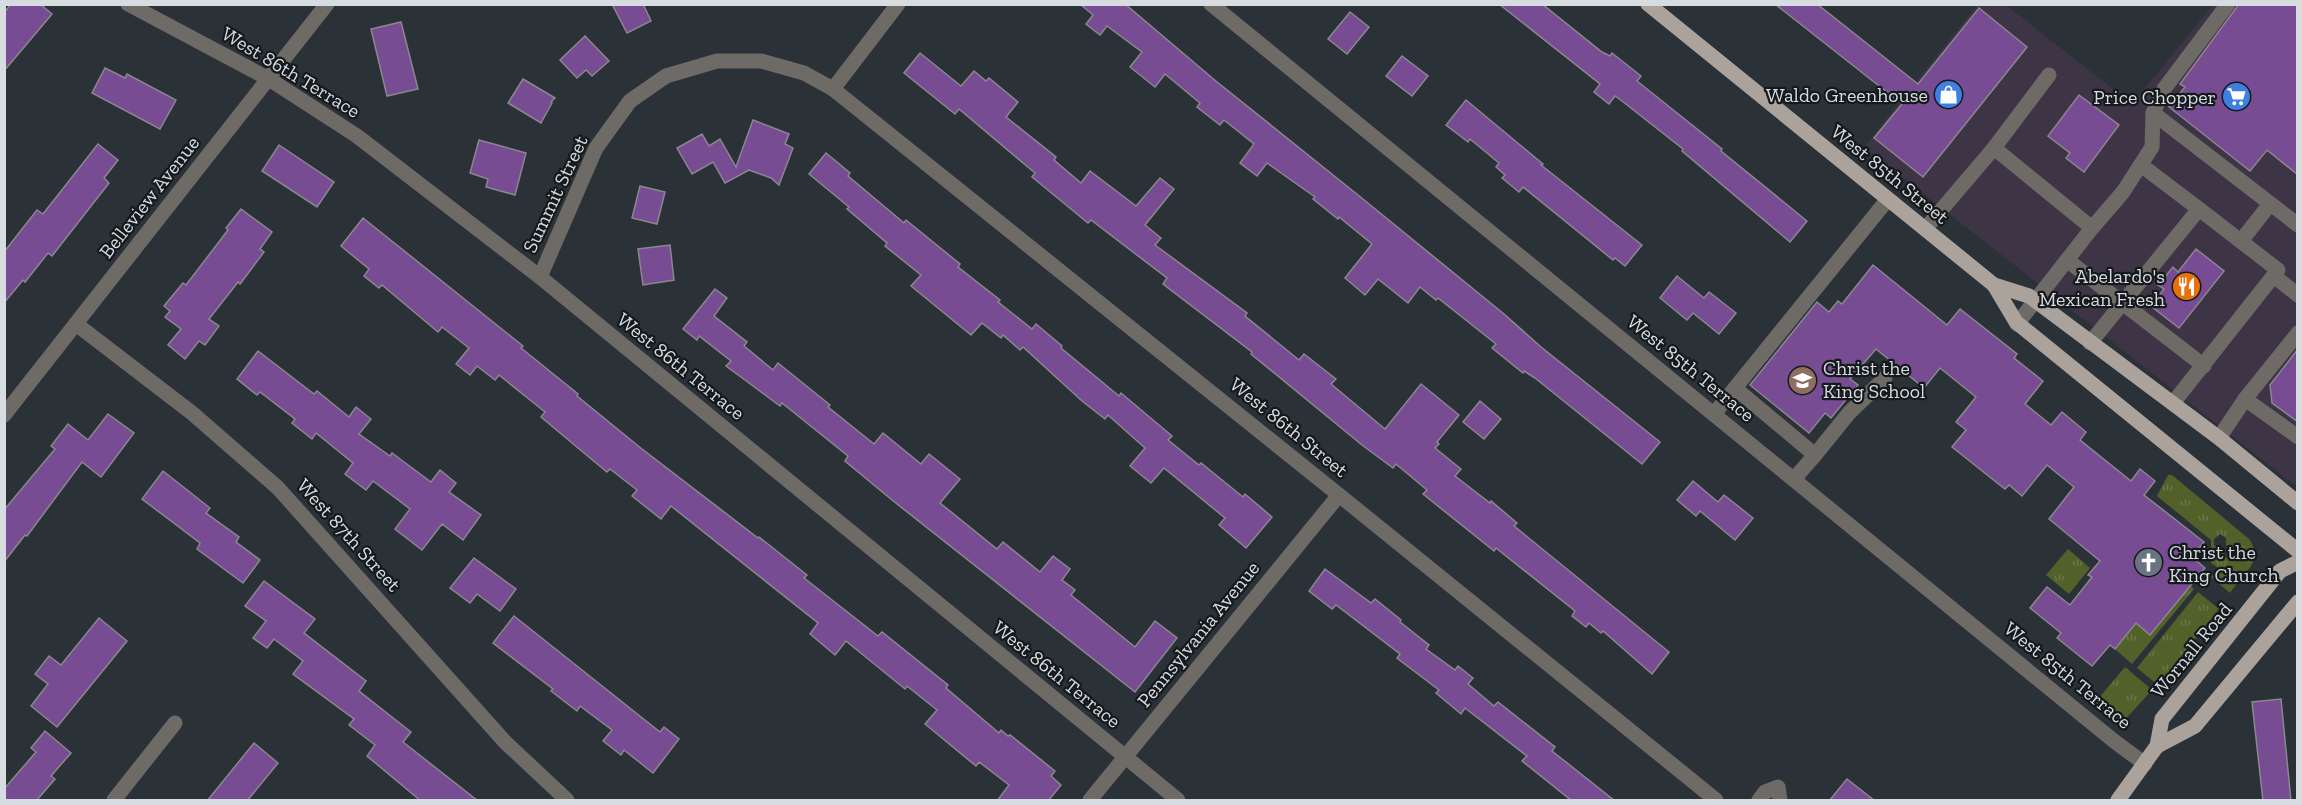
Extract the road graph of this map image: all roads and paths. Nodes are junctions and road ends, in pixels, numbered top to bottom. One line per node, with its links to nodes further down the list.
1 (128, 4): 8 (street, West 86th Terrace)
2 (327, 4): 8 (street, Belleview Avenue)
3 (898, 4): 9 (street)
4 (1211, 4): 36 (street, West 85th Terrace)
5 (1648, 4): 13 (main road, West 85th Street)
6 (2228, 4): 10 (street)
7 (2049, 75): 11 (street)
8 (268, 80): 22 (street, West 86th Terrace); 27 (street, Belleview Avenue)
9 (834, 89): 22 (street, Summit Street); 42 (street, West 86th Street)
10 (2153, 113): 12 (street); 14 (street)
11 (1994, 148): 17 (street); 18 (street)
12 (2140, 165): 15 (street); 17 (street)
13 (1888, 199): 18 (main road, West 85th Street); 33 (street)
14 (2270, 204): 16 (street); 19 (street)
15 (2199, 209): 19 (street); 26 (street)
16 (2298, 225)
17 (2092, 228): 20 (street)
18 (1925, 229): 23 (main road, West 85th Street)
19 (2241, 241): 21 (street)
20 (2067, 260): 25 (street); 26 (street)
21 (2274, 276): 24 (street); 31 (street)
22 (540, 277): 49 (street, West 86th Terrace)
23 (1994, 285): 25 (main road, West 85th Street); 28 (main road, West 85th Street)
24 (2298, 295)
25 (2035, 301): 28 (street); 30 (main road, West 85th Street)
26 (2123, 304): 30 (street); 31 (street)
27 (76, 324): 37 (street, Belleview Avenue); 52 (street, West 87th Street)
28 (2017, 324): 44 (main road, West 85th Street)
29 (2298, 333): 34 (street)
30 (2091, 343): 35 (main road, West 85th Street)
31 (2204, 366): 35 (street)
32 (1886, 378): 40 (street)
33 (1736, 389): 36 (street); 40 (street)
34 (2245, 399): 38 (street); 39 (street)
35 (2173, 403): 39 (main road, West 85th Street)
36 (1714, 414): 41 (street, West 85th Terrace)
37 (4, 415)
38 (2298, 437)
39 (2219, 438): 43 (main road, West 85th Street)
40 (1815, 454): 41 (street)
41 (1794, 479): 50 (street, West 85th Terrace)
42 (1340, 495): 49 (street, Pennsylvania Avenue); 55 (street, West 86th Street)
43 (2298, 503)
44 (2298, 551)
45 (2298, 562): 48 (main road, Wornall Road)
46 (2298, 602): 48 (main road, Wornall Road)
47 (175, 723): 51 (street)
48 (2157, 746): 50 (main road, Wornall Road)
49 (1125, 757): 53 (street, Pennsylvania Avenue); 54 (street, West 86th Terrace)
50 (2145, 764): 58 (main road, Wornall Road)
51 (114, 801)
52 (567, 801)
53 (1090, 801)
54 (1178, 801)
55 (1716, 801)
56 (1759, 801): 57 (street)
57 (1780, 801)
58 (2118, 801)

